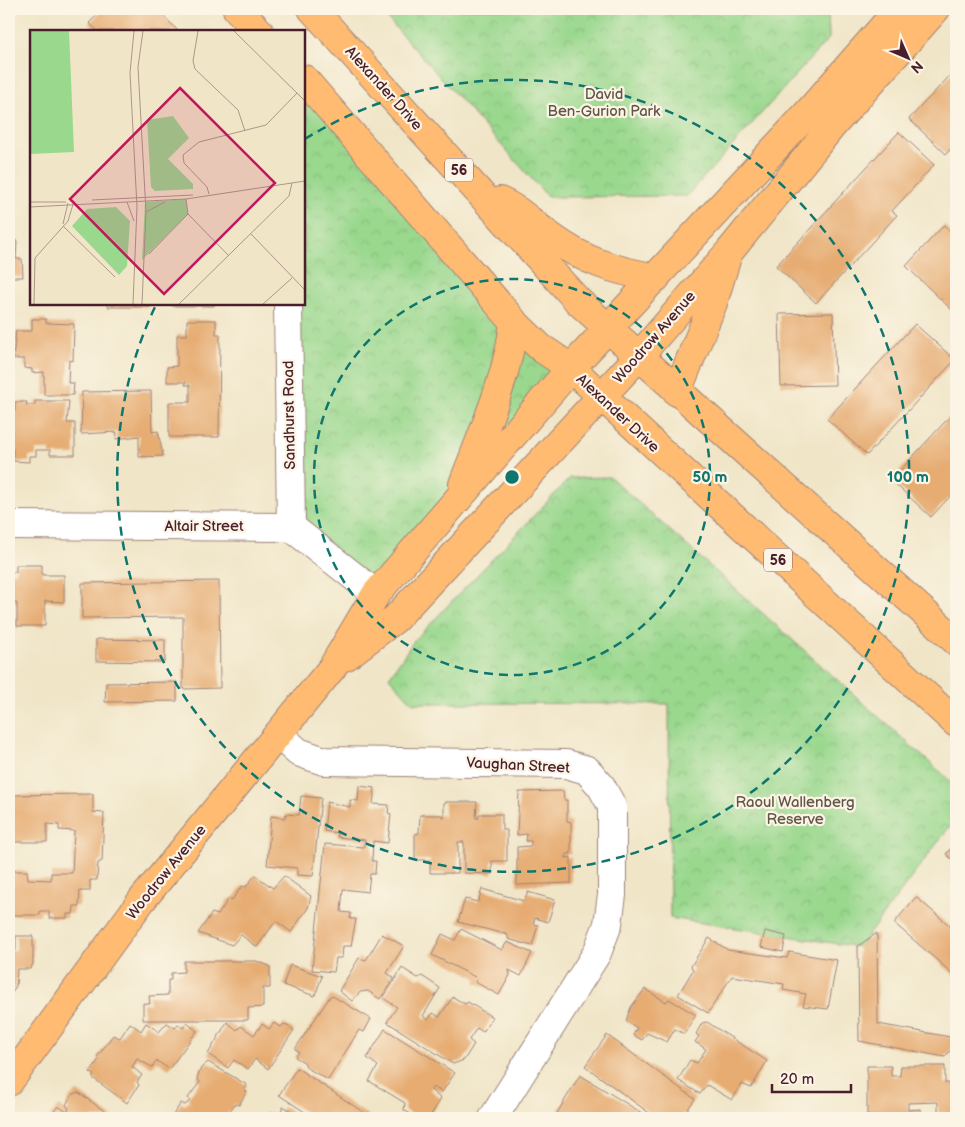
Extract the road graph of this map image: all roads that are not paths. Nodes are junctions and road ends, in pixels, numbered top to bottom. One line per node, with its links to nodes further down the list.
1 (237, 9): 5 (main road)
2 (312, 9): 7 (main road, Alexander Drive / 56)
3 (899, 9): 9 (main road, Woodrow Avenue)
4 (932, 10): 8 (main road, Woodrow Avenue)
5 (258, 30)
6 (305, 80): 11 (main road, Alexander Drive / 56)
7 (478, 191): 9 (main road); 12 (main road, Alexander Drive / 56)
8 (729, 252): 13 (main road, Woodrow Avenue); 15 (main road)
9 (656, 278): 12 (main road, Woodrow Avenue)
10 (288, 305): 19 (street, Sandhurst Road)
11 (514, 322): 14 (main road, Alexander Drive / 56); 17 (main road)
12 (609, 328): 13 (main road, Alexander Drive / 56); 14 (main road, Woodrow Avenue)
13 (639, 356): 15 (main road, Alexander Drive / 56); 16 (main road, Woodrow Avenue)
14 (571, 368): 16 (main road, Alexander Drive / 56); 17 (main road, Woodrow Avenue)
15 (677, 392): 21 (main road, Alexander Drive / 56)
16 (601, 398): 22 (main road, Woodrow Avenue); 23 (main road, Alexander Drive / 56)
17 (457, 502): 20 (main road, Woodrow Avenue)
18 (9, 525): 19 (street, Altair Street)
19 (291, 527): 20 (street)
20 (376, 594): 22 (main road, Woodrow Avenue)
21 (956, 641)
22 (332, 668): 24 (main road, Woodrow Avenue)
23 (956, 723)
24 (278, 734): 25 (main road, Woodrow Avenue); 26 (street, Vaughan Street)
25 (9, 1082)
26 (492, 1118)

